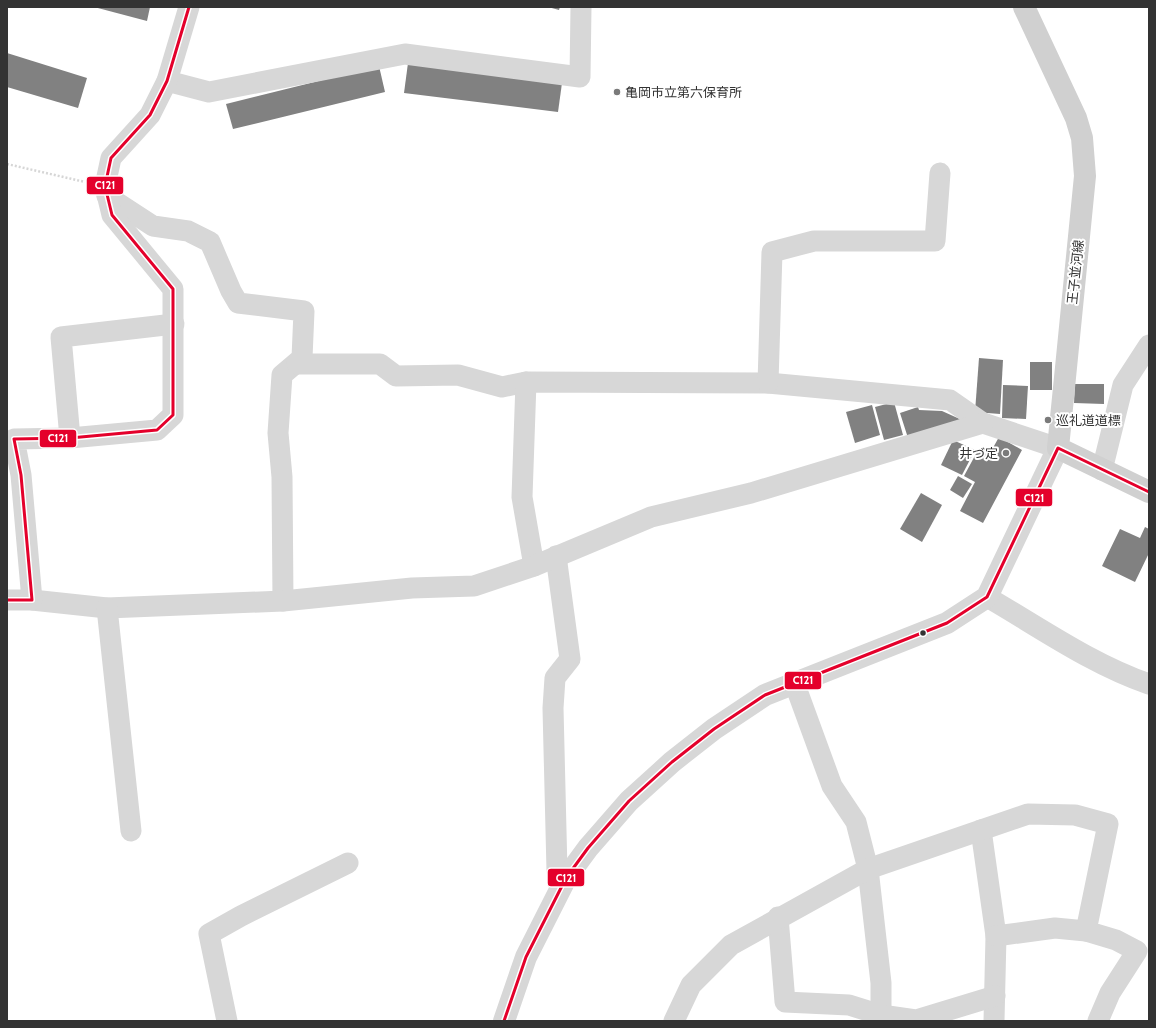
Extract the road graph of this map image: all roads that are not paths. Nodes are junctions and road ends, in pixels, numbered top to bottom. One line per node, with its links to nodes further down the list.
1 (189, 7): 4 (street)
2 (581, 7): 4 (street)
3 (1024, 7): 15 (main road, 王子並河線)
4 (167, 82): 6 (street)
5 (940, 173): 11 (street)
6 (106, 191): 7 (street); 9 (street)
7 (174, 324): 14 (street); 14 (street)
8 (1149, 345): 16 (street)
9 (297, 364): 10 (street); 23 (street)
10 (526, 382): 11 (street); 19 (street)
11 (768, 383): 12 (street)
12 (983, 423): 15 (street); 18 (street)
13 (10, 431): 14 (street); 22 (street)
14 (70, 438)
15 (1058, 448): 16 (main road); 20 (street)
16 (1102, 470): 17 (main road)
17 (1149, 492)
18 (556, 556): 19 (street); 31 (street)
19 (534, 566): 23 (street)
20 (987, 597): 25 (street); 26 (street)
21 (7, 600): 22 (street)
22 (32, 600): 24 (street)
23 (283, 601): 24 (street)
24 (107, 608): 28 (street)
25 (794, 682): 30 (street); 31 (street)
26 (1149, 684)
27 (981, 830): 30 (street); 33 (street); 34 (street)
28 (131, 831)
29 (348, 863): 38 (street)
30 (868, 869): 32 (street); 37 (street)
31 (566, 878): 39 (street)
32 (778, 917): 37 (street); 40 (street)
33 (1086, 932): 34 (street); 35 (street)
34 (996, 936): 36 (street)
35 (1143, 951): 42 (street)
36 (995, 996): 37 (street); 41 (street)
37 (870, 1016)
38 (227, 1021)
39 (504, 1021)
40 (674, 1021)
41 (994, 1021)
42 (1098, 1021)

